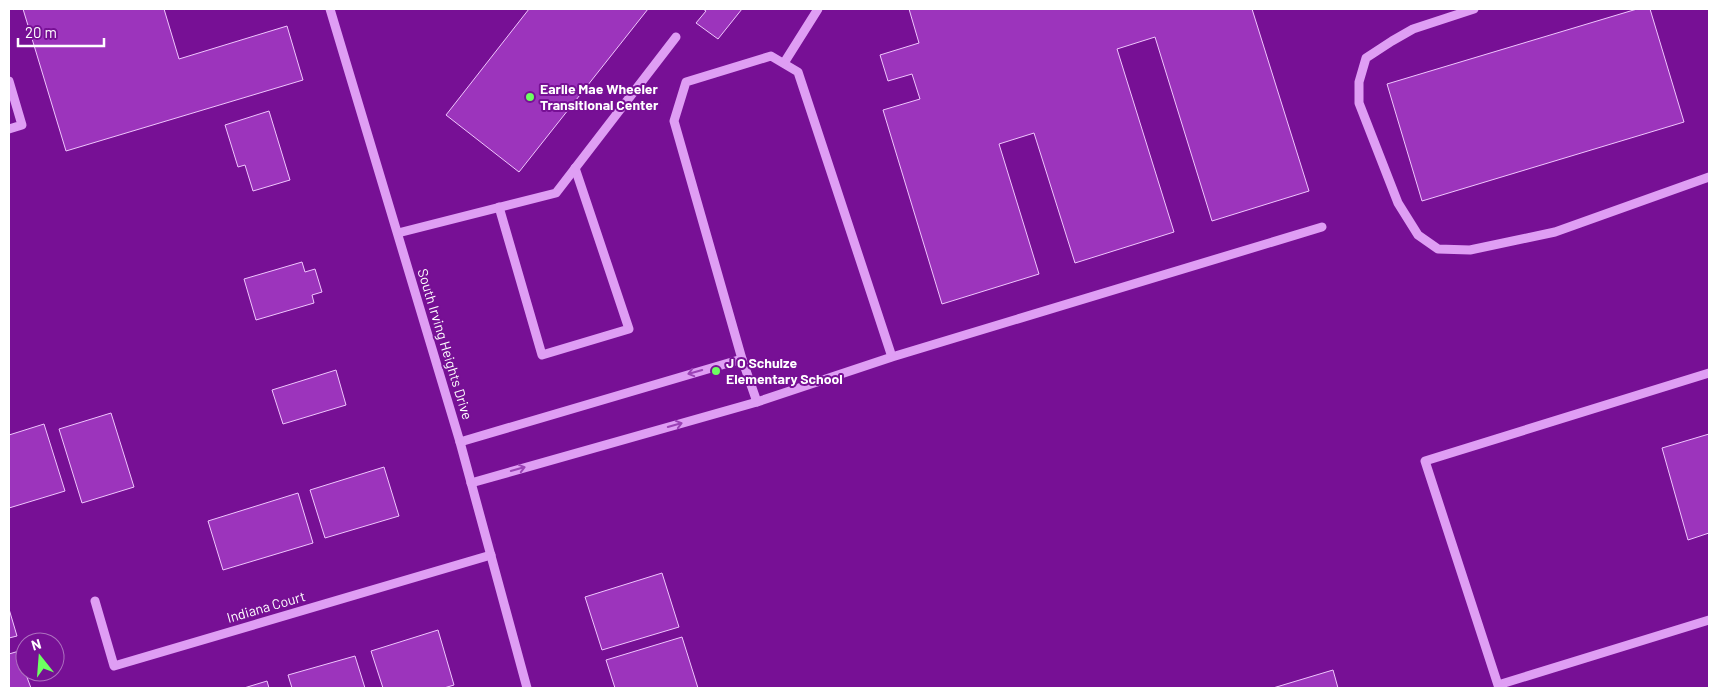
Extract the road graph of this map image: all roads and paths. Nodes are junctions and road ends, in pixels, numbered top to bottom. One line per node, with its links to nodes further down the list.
1 (330, 9): 12 (street, South Irving Heights Drive)
2 (818, 9): 5 (street)
3 (1474, 9): 9 (street)
4 (676, 37): 8 (street)
5 (784, 63): 13 (street); 14 (street)
6 (9, 81): 7 (street)
7 (9, 129)
8 (575, 168): 10 (street); 10 (street)
9 (1709, 177)
10 (499, 208): 12 (street)
11 (1322, 228): 13 (street)
12 (398, 233): 17 (street, South Irving Heights Drive)
13 (892, 358): 16 (street)
14 (742, 359): 16 (street); 17 (street, one-way to 17)
15 (1709, 373): 21 (street)
16 (757, 402): 18 (street, one-way to 16)
17 (460, 442): 18 (street, South Irving Heights Drive)
18 (471, 482): 19 (street, South Irving Heights Drive)
19 (491, 555): 20 (street, Indiana Court); 22 (street, South Irving Heights Drive)
20 (95, 601)
21 (1709, 620)
22 (527, 688)

